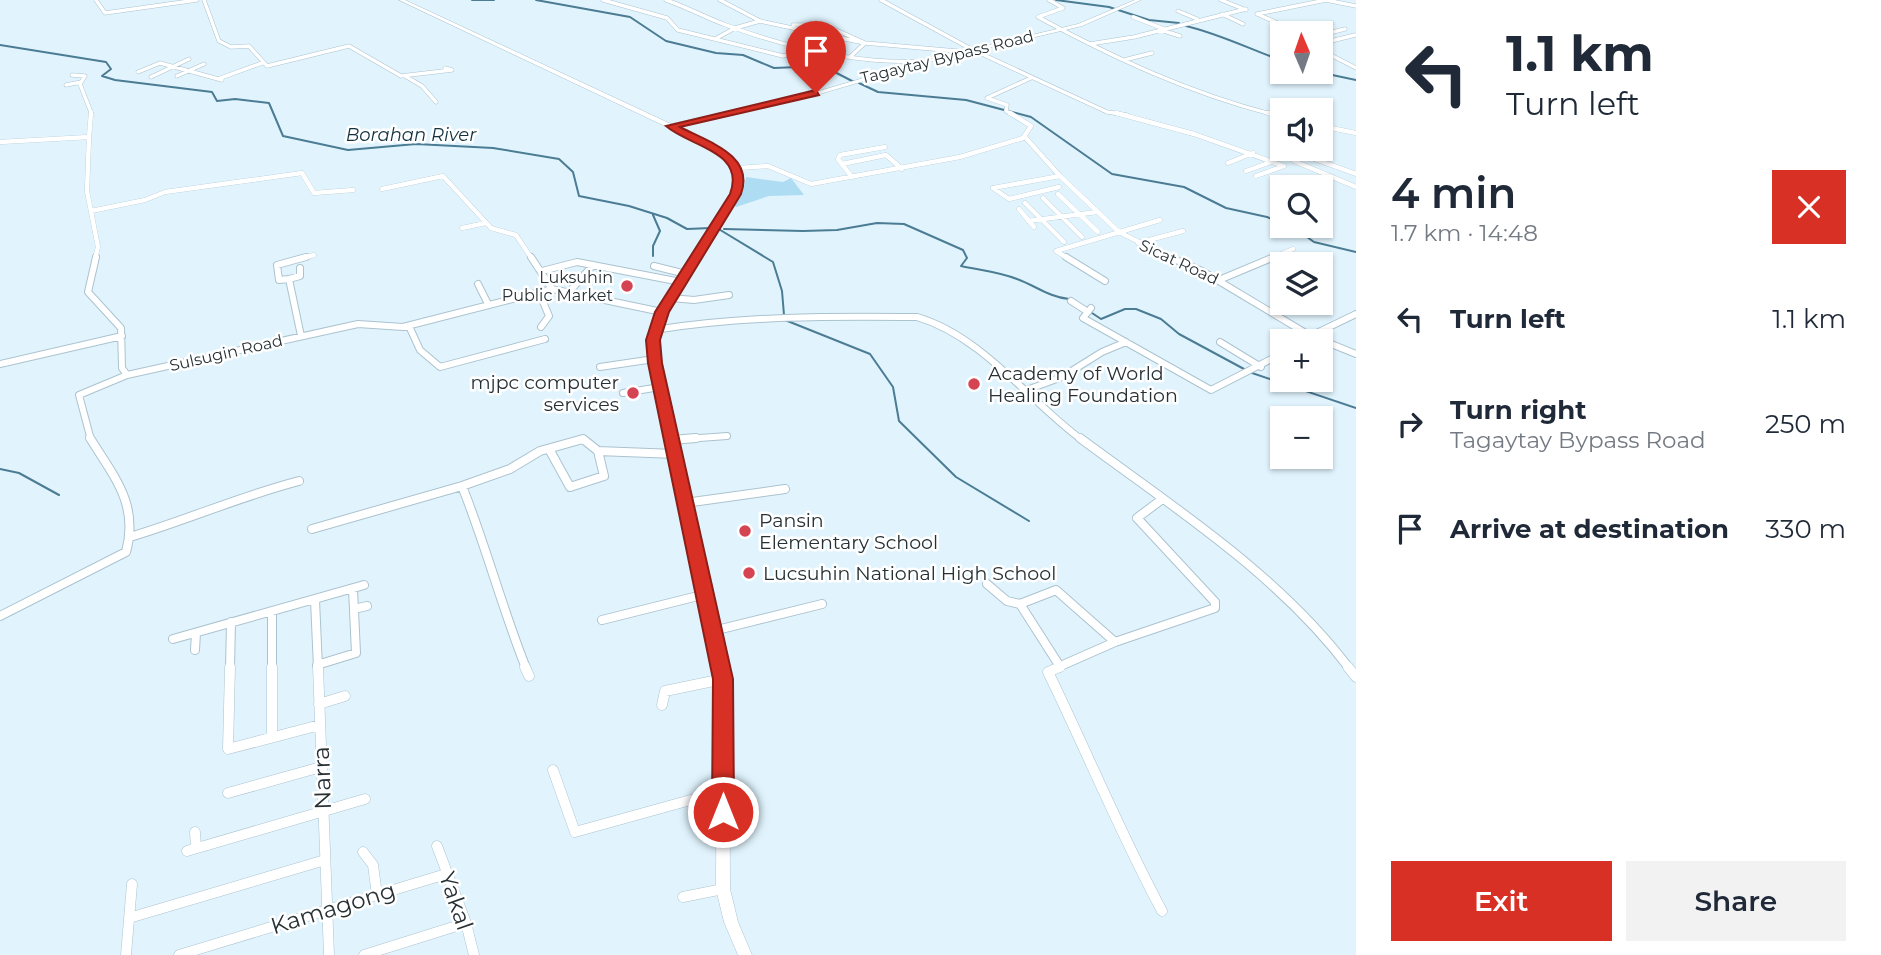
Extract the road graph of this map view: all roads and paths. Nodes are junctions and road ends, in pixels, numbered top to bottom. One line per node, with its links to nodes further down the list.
1 (96, 0): 2 (street)
2 (197, 0)
3 (204, 0): 45 (street)
4 (401, 0): 63 (main road)
5 (603, 0): 32 (street)
6 (666, 0): 25 (street)
7 (720, 0): 21 (street)
8 (881, 0): 38 (street)
9 (1049, 0): 26 (street)
10 (1139, 0): 26 (main road, Tagaytay Bypass Road)
11 (1221, 2): 14 (street); 16 (street)
12 (1356, 6): 18 (street)
13 (1214, 9): 17 (street)
14 (1246, 9): 16 (street); 18 (street)
15 (1178, 11): 20 (street)
16 (1237, 11): 17 (street)
17 (1224, 14): 20 (street); 23 (street)
18 (1257, 14): 22 (street)
19 (1133, 17): 28 (street)
20 (1198, 19): 28 (street)
21 (760, 21): 24 (street); 25 (street)
22 (1274, 21)
23 (1243, 24)
24 (786, 26): 35 (street); 35 (street)
25 (735, 28): 32 (street); 37 (street)
26 (1061, 29): 36 (street); 38 (main road, Tagaytay Bypass Road)
27 (1345, 29): 29 (street)
28 (1160, 30): 30 (street); 33 (street); 36 (street)
29 (1334, 32)
30 (1180, 36)
31 (1355, 36): 34 (street)
32 (717, 38): 37 (street)
33 (1174, 39)
34 (1334, 40)
35 (865, 43): 38 (street); 40 (street)
36 (1090, 44): 43 (street)
37 (816, 50): 40 (street)
38 (971, 51): 44 (main road, Tagaytay Bypass Road); 58 (street)
39 (1152, 53): 43 (street)
40 (850, 57): 44 (street)
41 (1334, 57): 49 (street)
42 (189, 59): 47 (street)
43 (1124, 60): 62 (street)
44 (928, 61): 63 (main road, Tagaytay Bypass Road)
45 (262, 63): 53 (street); 56 (street)
46 (204, 64): 51 (street)
47 (173, 67): 51 (street); 52 (street); 57 (street)
48 (445, 68): 56 (street)
49 (1356, 68)
50 (217, 69): 53 (street)
51 (189, 71): 53 (street); 55 (street)
52 (138, 72)
53 (205, 74)
54 (72, 75): 59 (street)
55 (177, 76)
56 (404, 76): 61 (street)
57 (151, 77)
58 (1031, 78): 67 (street, Sicat Road); 70 (street)
59 (81, 82): 60 (street); 66 (street)
60 (66, 85)
61 (436, 102)
62 (1270, 113)
63 (671, 126): 77 (main road)
64 (1333, 128): 65 (street)
65 (1356, 132)
66 (89, 137): 68 (street); 93 (street)
67 (1025, 137): 78 (street); 81 (street, Sicat Road)
68 (0, 142)
69 (885, 147): 76 (street)
70 (1253, 153): 71 (street); 75 (street)
71 (1270, 159)
72 (1274, 161): 79 (street); 82 (street)
73 (1294, 161): 85 (street)
74 (1320, 161): 80 (street)
75 (1228, 163)
76 (842, 164): 78 (street); 83 (street)
77 (738, 168): 83 (street); 116 (main road)
78 (902, 169): 83 (street)
79 (1246, 171)
80 (1356, 174)
81 (1060, 176): 84 (street); 95 (street, Sicat Road)
82 (1256, 176)
83 (852, 177)
84 (1048, 178): 84 (street)
85 (1356, 187)
86 (382, 189): 101 (street)
87 (353, 190): 93 (street)
88 (1058, 194): 96 (street)
89 (1043, 198): 97 (street)
90 (1025, 203): 91 (street)
91 (1030, 208): 92 (street); 98 (street)
92 (1019, 209): 94 (street); 100 (street)
93 (91, 211): 135 (street)
94 (1011, 211)
95 (1097, 212): 96 (street); 106 (street, Sicat Road)
96 (1078, 214): 97 (street); 105 (street)
97 (1061, 216): 98 (street); 107 (street)
98 (1041, 219): 100 (street); 108 (street)
99 (1160, 220): 106 (street)
100 (1028, 221): 102 (street)
101 (486, 223): 103 (street); 115 (street)
102 (1034, 227)
103 (463, 228)
104 (1183, 231): 109 (street)
105 (1098, 232)
106 (1119, 232): 109 (street, Sicat Road); 119 (street)
107 (1082, 237)
108 (1064, 242)
109 (1138, 243): 118 (street, Sicat Road)
110 (1293, 249): 118 (street)
111 (314, 255): 117 (street)
112 (593, 265): 115 (street); 116 (street); 122 (street)
113 (654, 267): 116 (street)
114 (300, 268): 117 (street)
115 (542, 271): 121 (street)
116 (683, 278): 125 (main road)
117 (289, 279): 136 (street)
118 (1219, 280): 132 (street, Sicat Road)
119 (1105, 281)
120 (478, 284): 127 (street)
121 (552, 289): 122 (street, Sulsugin Road); 123 (street, Sulsugin Road)
122 (571, 290): 128 (street, Sulsugin Road)
123 (538, 292): 127 (street, Sulsugin Road); 131 (street)
124 (729, 295): 125 (street)
125 (671, 299): 128 (main road)
126 (1071, 300): 138 (street)
127 (488, 304): 130 (street, Sulsugin Road)
128 (662, 312): 134 (main road)
129 (1356, 314): 133 (street)
130 (409, 326): 136 (street, Sulsugin Road); 137 (street)
131 (541, 327)
132 (1299, 329)
133 (1322, 329)
134 (654, 330): 142 (main road); 149 (street)
135 (122, 336): 144 (street); 147 (street)
136 (300, 336): 147 (street, Sulsugin Road)
137 (545, 339)
138 (1126, 342): 146 (street); 149 (street)
139 (1220, 342): 146 (street)
140 (1333, 345): 141 (street, Sicat Road)
141 (1356, 354)
142 (654, 359): 145 (street); 148 (main road)
143 (1270, 361): 146 (street)
144 (0, 364)
145 (600, 367)
146 (1261, 367)
147 (127, 375): 162 (street, Sulsugin Road)
148 (660, 387): 150 (street); 152 (main road)
149 (1024, 391): 159 (street)
150 (623, 393)
151 (727, 436): 152 (street)
152 (672, 440): 155 (main road)
153 (549, 449): 154 (street); 154 (street); 157 (street)
154 (598, 451): 155 (street)
155 (675, 454): 160 (main road)
156 (299, 481): 162 (street)
157 (462, 486): 161 (street); 183 (street)
158 (785, 489): 160 (street)
159 (1161, 500): 179 (street); 184 (street)
160 (685, 503): 166 (main road)
161 (312, 529)
162 (130, 537): 173 (street)
163 (987, 584): 169 (street)
164 (365, 585): 165 (street)
165 (353, 589): 167 (street); 171 (street)
166 (706, 594): 174 (street); 176 (main road)
167 (315, 600): 172 (street); 181 (street, Narra)
168 (822, 604): 176 (street)
169 (1020, 604): 179 (street); 182 (street)
170 (367, 606): 171 (street)
171 (354, 609): 181 (street)
172 (272, 612): 175 (street); 190 (street)
173 (0, 616)
174 (602, 620)
175 (232, 622): 177 (street); 190 (street)
176 (713, 631): 185 (main road)
177 (196, 633): 178 (street); 180 (street)
178 (173, 639)
179 (1115, 642): 182 (street)
180 (195, 650)
181 (317, 665): 187 (street, Narra)
182 (1059, 665): 207 (street)
183 (530, 676)
184 (1356, 677)
185 (723, 679): 188 (street); 193 (main road)
186 (345, 696): 187 (street)
187 (319, 704): 189 (street, Narra)
188 (662, 705)
189 (320, 725): 190 (street); 191 (street, Narra)
190 (272, 737)
191 (321, 767): 194 (street); 196 (street, Narra)
192 (552, 770): 193 (street)
193 (723, 791): 203 (main road)
194 (228, 793)
195 (365, 799): 196 (street)
196 (323, 812): 197 (street); 200 (street, Narra)
197 (195, 832)
198 (437, 846): 201 (street, Yakal)
199 (363, 852): 204 (street)
200 (325, 860): 206 (street, Narra); 208 (street)
201 (446, 874): 204 (street, Kamagong); 209 (street, Yakal)
202 (132, 884): 208 (street)
203 (723, 889): 205 (street); 215 (main road)
204 (377, 895): 206 (street, Kamagong)
205 (683, 897)
206 (327, 910): 211 (street, Kamagong); 212 (street, Narra)
207 (1162, 911)
208 (129, 918): 210 (street)
209 (466, 923): 213 (street); 214 (street, Yakal)
210 (126, 955)
211 (179, 955)
212 (329, 955)
213 (364, 955)
214 (474, 955)
215 (745, 955)

